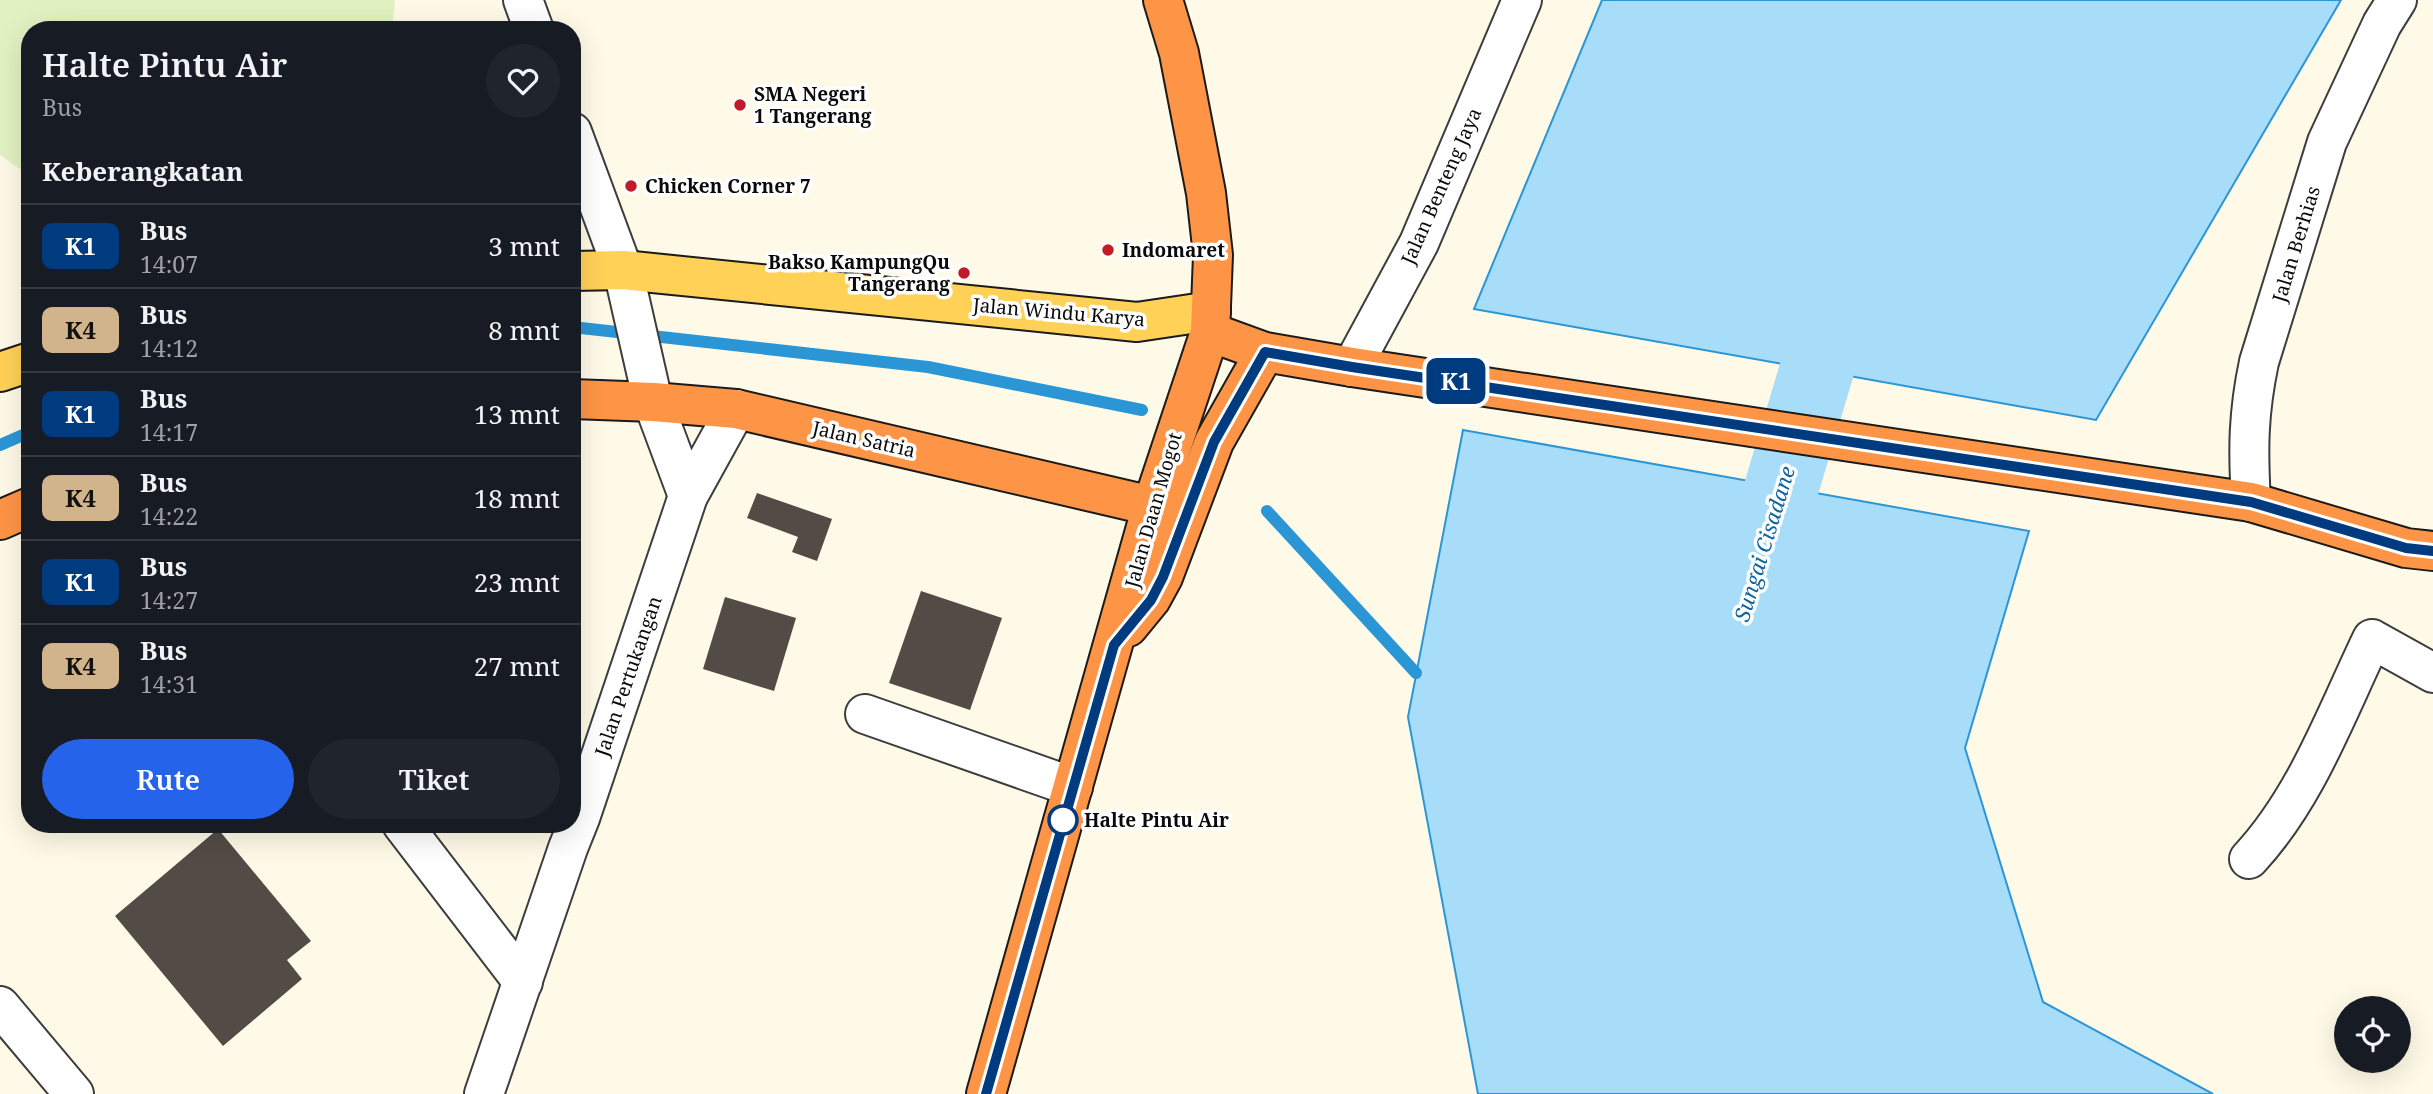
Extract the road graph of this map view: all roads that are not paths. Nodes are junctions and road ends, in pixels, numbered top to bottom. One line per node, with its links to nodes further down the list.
1 (523, 0): 5 (street)
2 (1163, 0): 9 (highway, Jalan Daan Mogot)
3 (1522, 0): 12 (street, Jalan Benteng Jaya)
4 (2397, 0): 18 (street, Jalan Berhias)
5 (531, 21)
6 (581, 157): 8 (street)
7 (581, 272): 8 (main road, Jalan Windu Karya)
8 (625, 277): 9 (main road, Jalan Windu Karya); 14 (street)
9 (1210, 321): 10 (highway); 19 (highway, Jalan Daan Mogot)
10 (1265, 352): 12 (highway); 23 (highway)
11 (21, 365): 13 (main road)
12 (1352, 367): 18 (highway)
13 (0, 372)
14 (652, 396): 15 (highway, Jalan Satria); 16 (highway, Jalan Satria); 17 (street)
15 (581, 399)
16 (736, 409): 17 (street, Jalan Pertukangan); 19 (highway, Jalan Satria)
17 (688, 496): 27 (street, Jalan Pertukangan)
18 (2251, 502): 22 (highway)
19 (1152, 506): 23 (highway, Jalan Daan Mogot)
20 (21, 511): 21 (highway)
21 (0, 520)
22 (2433, 551)
23 (1114, 645): 26 (highway, Jalan Daan Mogot)
24 (2433, 673): 30 (street)
25 (865, 714): 26 (street)
26 (1073, 787): 35 (highway, Jalan Daan Mogot)
27 (581, 804)
28 (409, 833): 31 (street)
29 (572, 833): 31 (street, Jalan Pertukangan)
30 (2249, 859)
31 (523, 982): 34 (street, Jalan Pertukangan)
32 (0, 1006): 33 (street)
33 (74, 1094)
34 (484, 1094)
35 (986, 1094)

